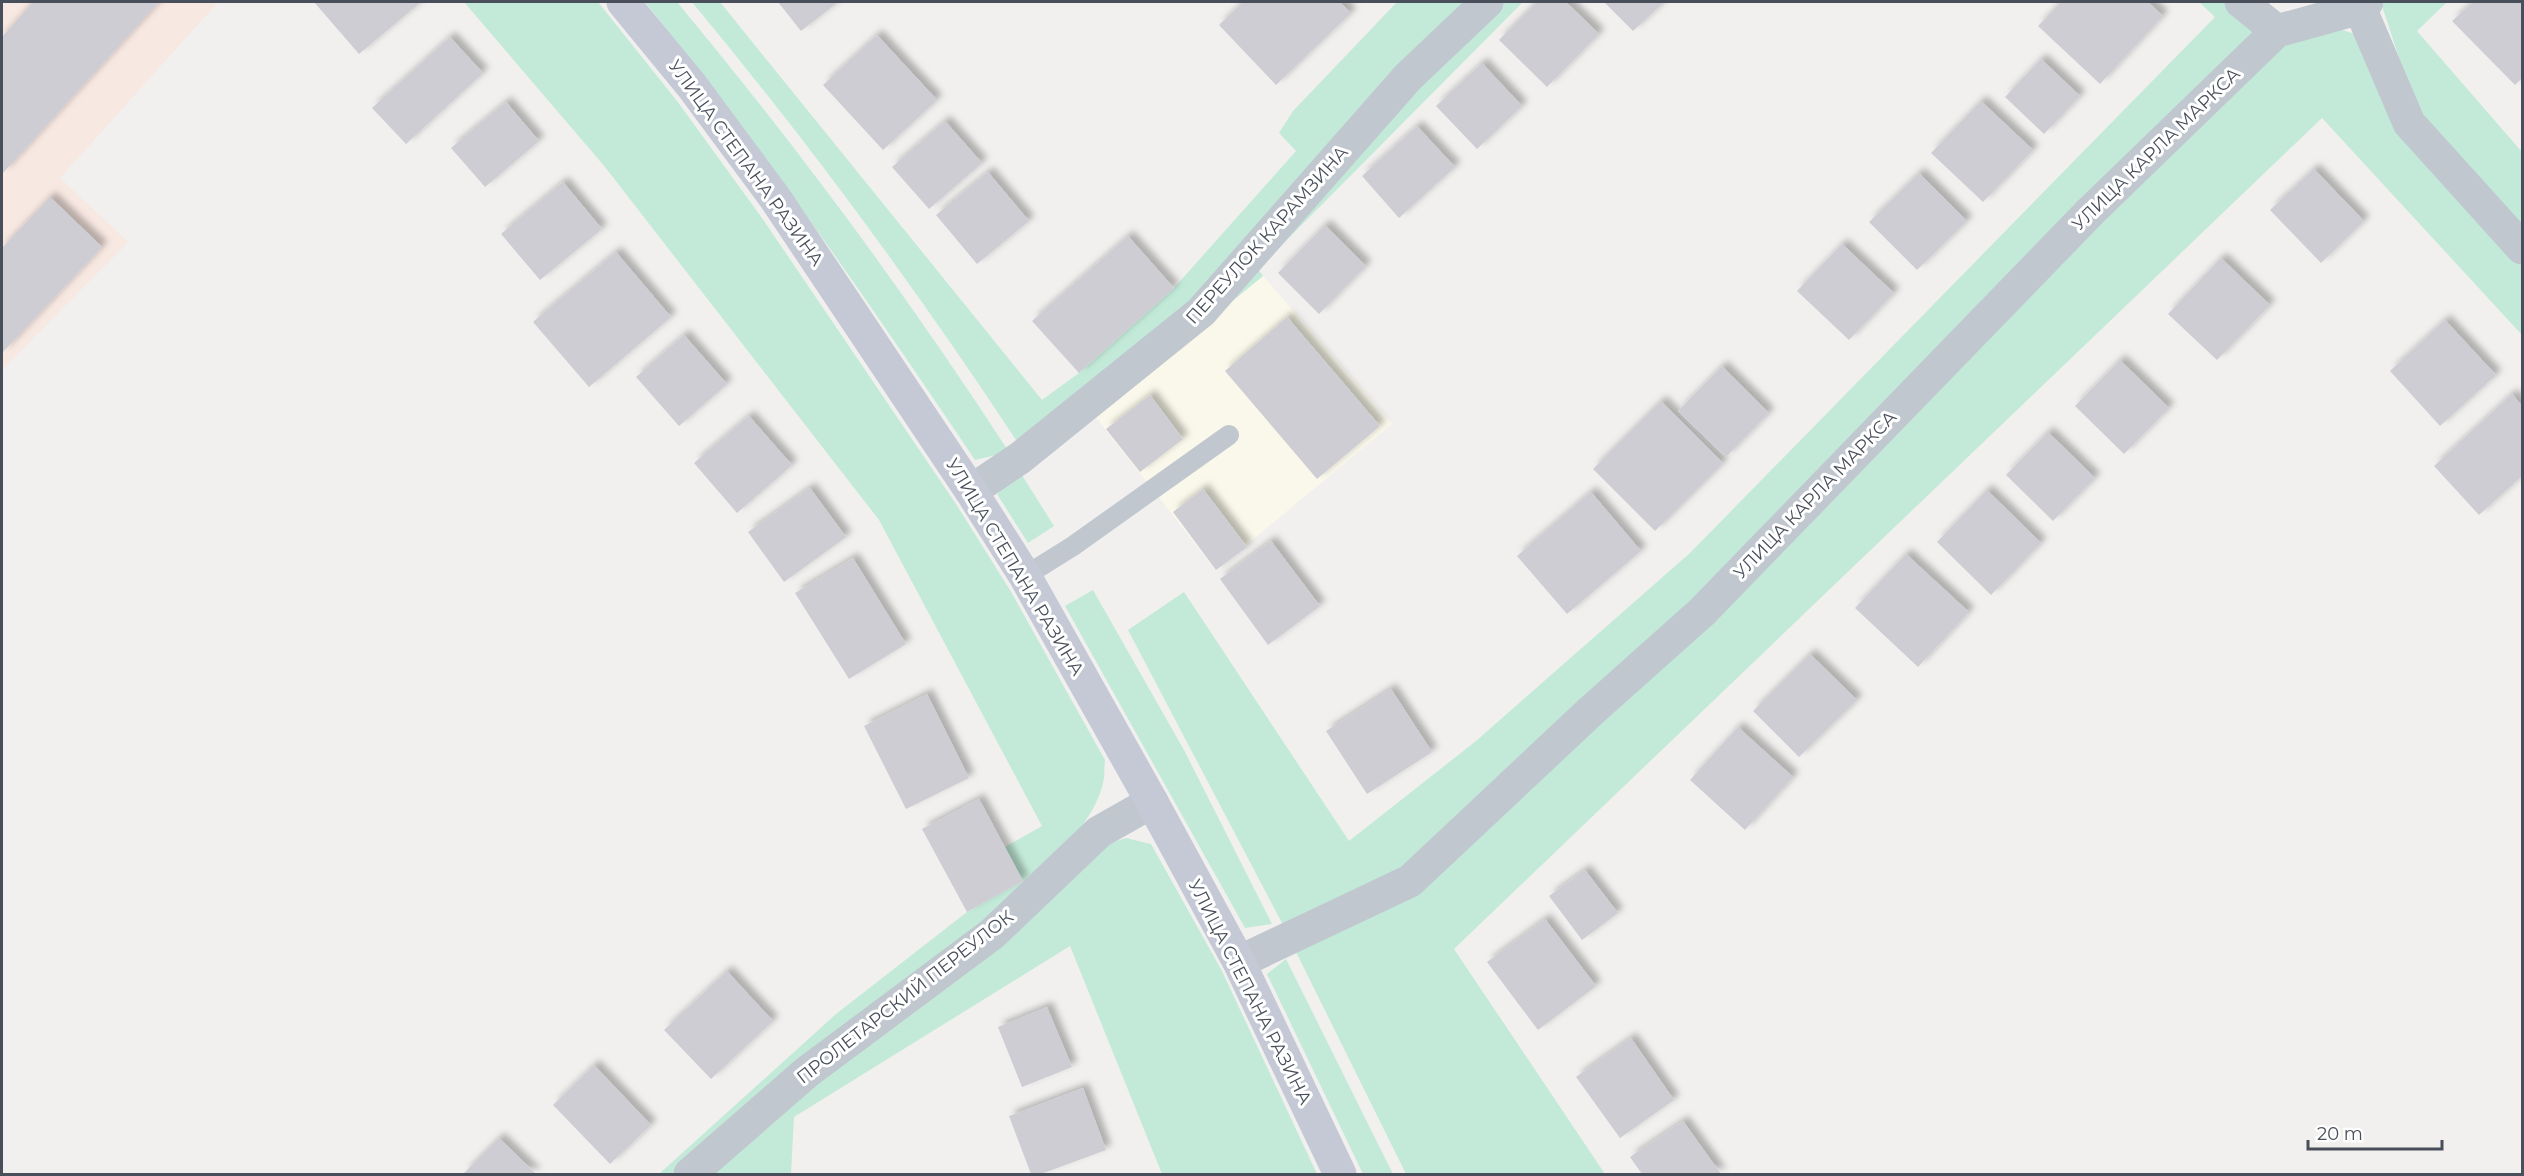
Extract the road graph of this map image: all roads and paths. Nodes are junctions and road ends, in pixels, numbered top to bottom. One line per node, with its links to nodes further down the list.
1 (623, 2): 8 (main road, УЛИЦА СТЕПАНА РАЗИНА)
2 (1487, 2): 8 (street, ПЕРЕУЛОК КАРАМЗИНА)
3 (2241, 2): 5 (street)
4 (2364, 4): 5 (street, УЛИЦА КАРЛА МАРКСА); 6 (street)
5 (2277, 31): 11 (street, УЛИЦА КАРЛА МАРКСА)
6 (2523, 248)
7 (1229, 435): 9 (lane)
8 (971, 490): 9 (main road, УЛИЦА СТЕПАНА РАЗИНА)
9 (1025, 576): 10 (main road, УЛИЦА СТЕПАНА РАЗИНА)
10 (1152, 802): 11 (main road, УЛИЦА СТЕПАНА РАЗИНА); 12 (street, ПРОЛЕТАРСКИЙ ПЕРЕУЛОК)
11 (1239, 962): 13 (main road, УЛИЦА СТЕПАНА РАЗИНА)
12 (690, 1174)
13 (1340, 1174)

